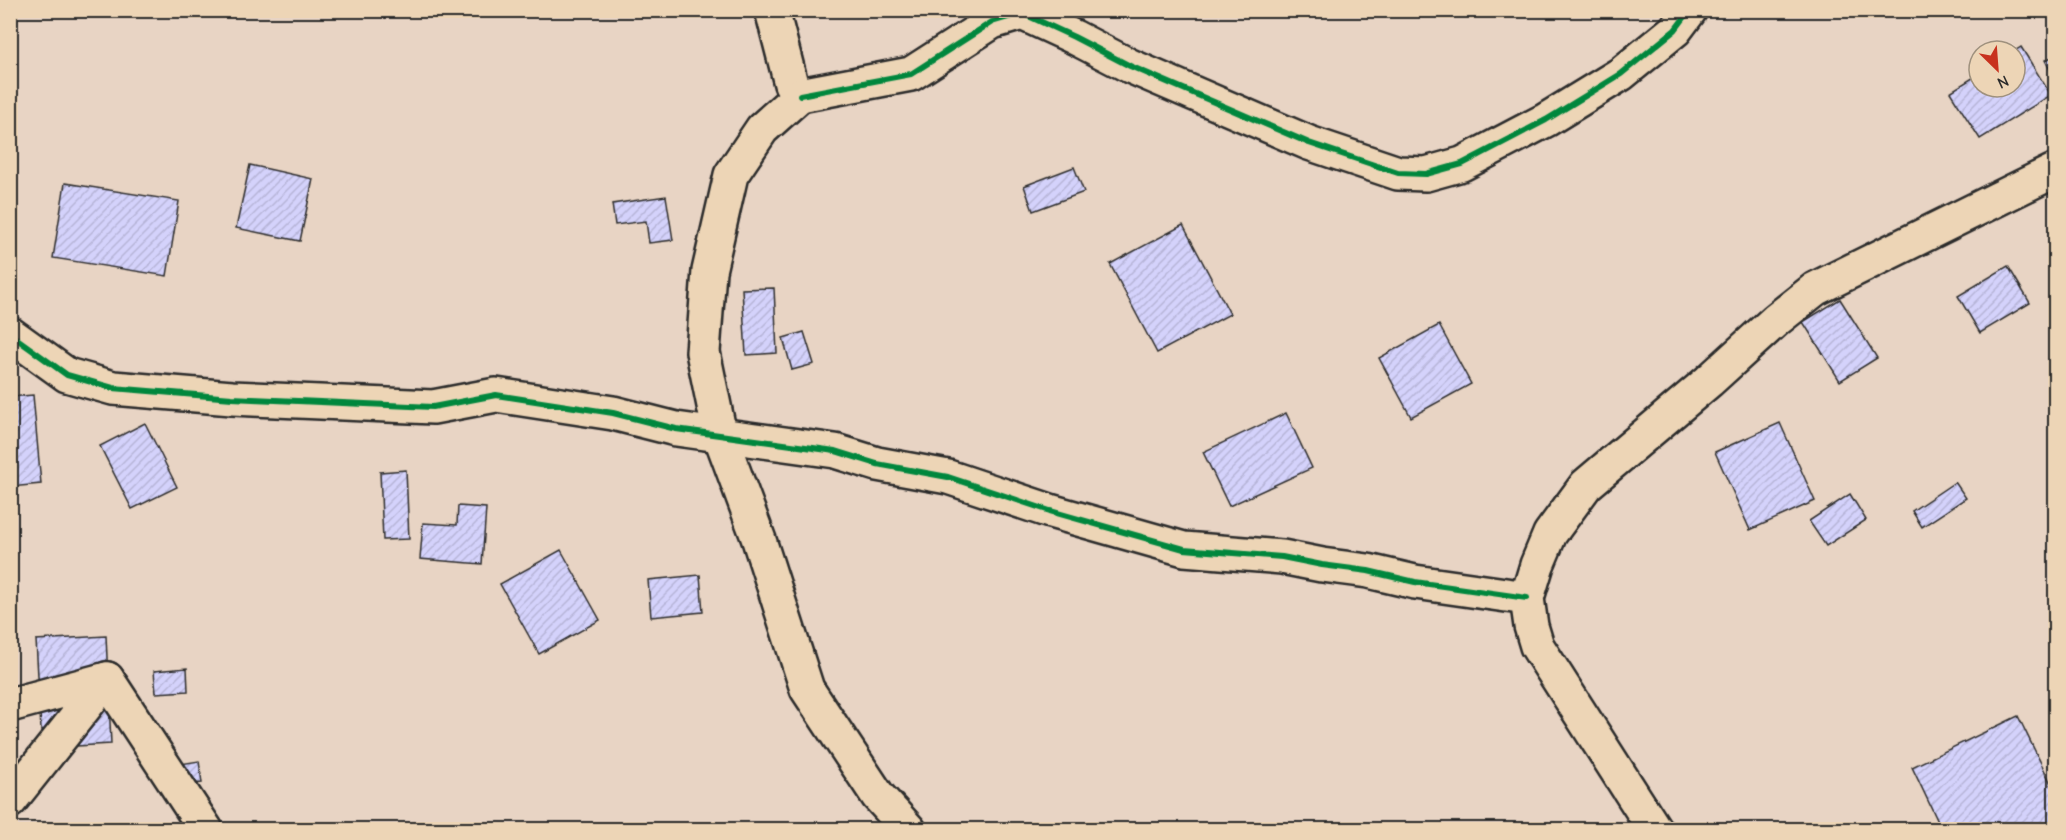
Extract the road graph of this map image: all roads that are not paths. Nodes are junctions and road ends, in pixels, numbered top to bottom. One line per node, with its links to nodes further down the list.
1 (772, 10): 3 (street)
2 (1690, 10): 3 (street)
3 (800, 95): 6 (street)
4 (2055, 171): 7 (street)
5 (10, 334): 6 (street)
6 (720, 435): 7 (street); 12 (street)
7 (1527, 598): 13 (street)
8 (107, 679): 9 (street); 10 (street); 11 (street)
9 (10, 705)
10 (10, 801)
11 (206, 830)
12 (909, 830)
13 (1655, 830)

